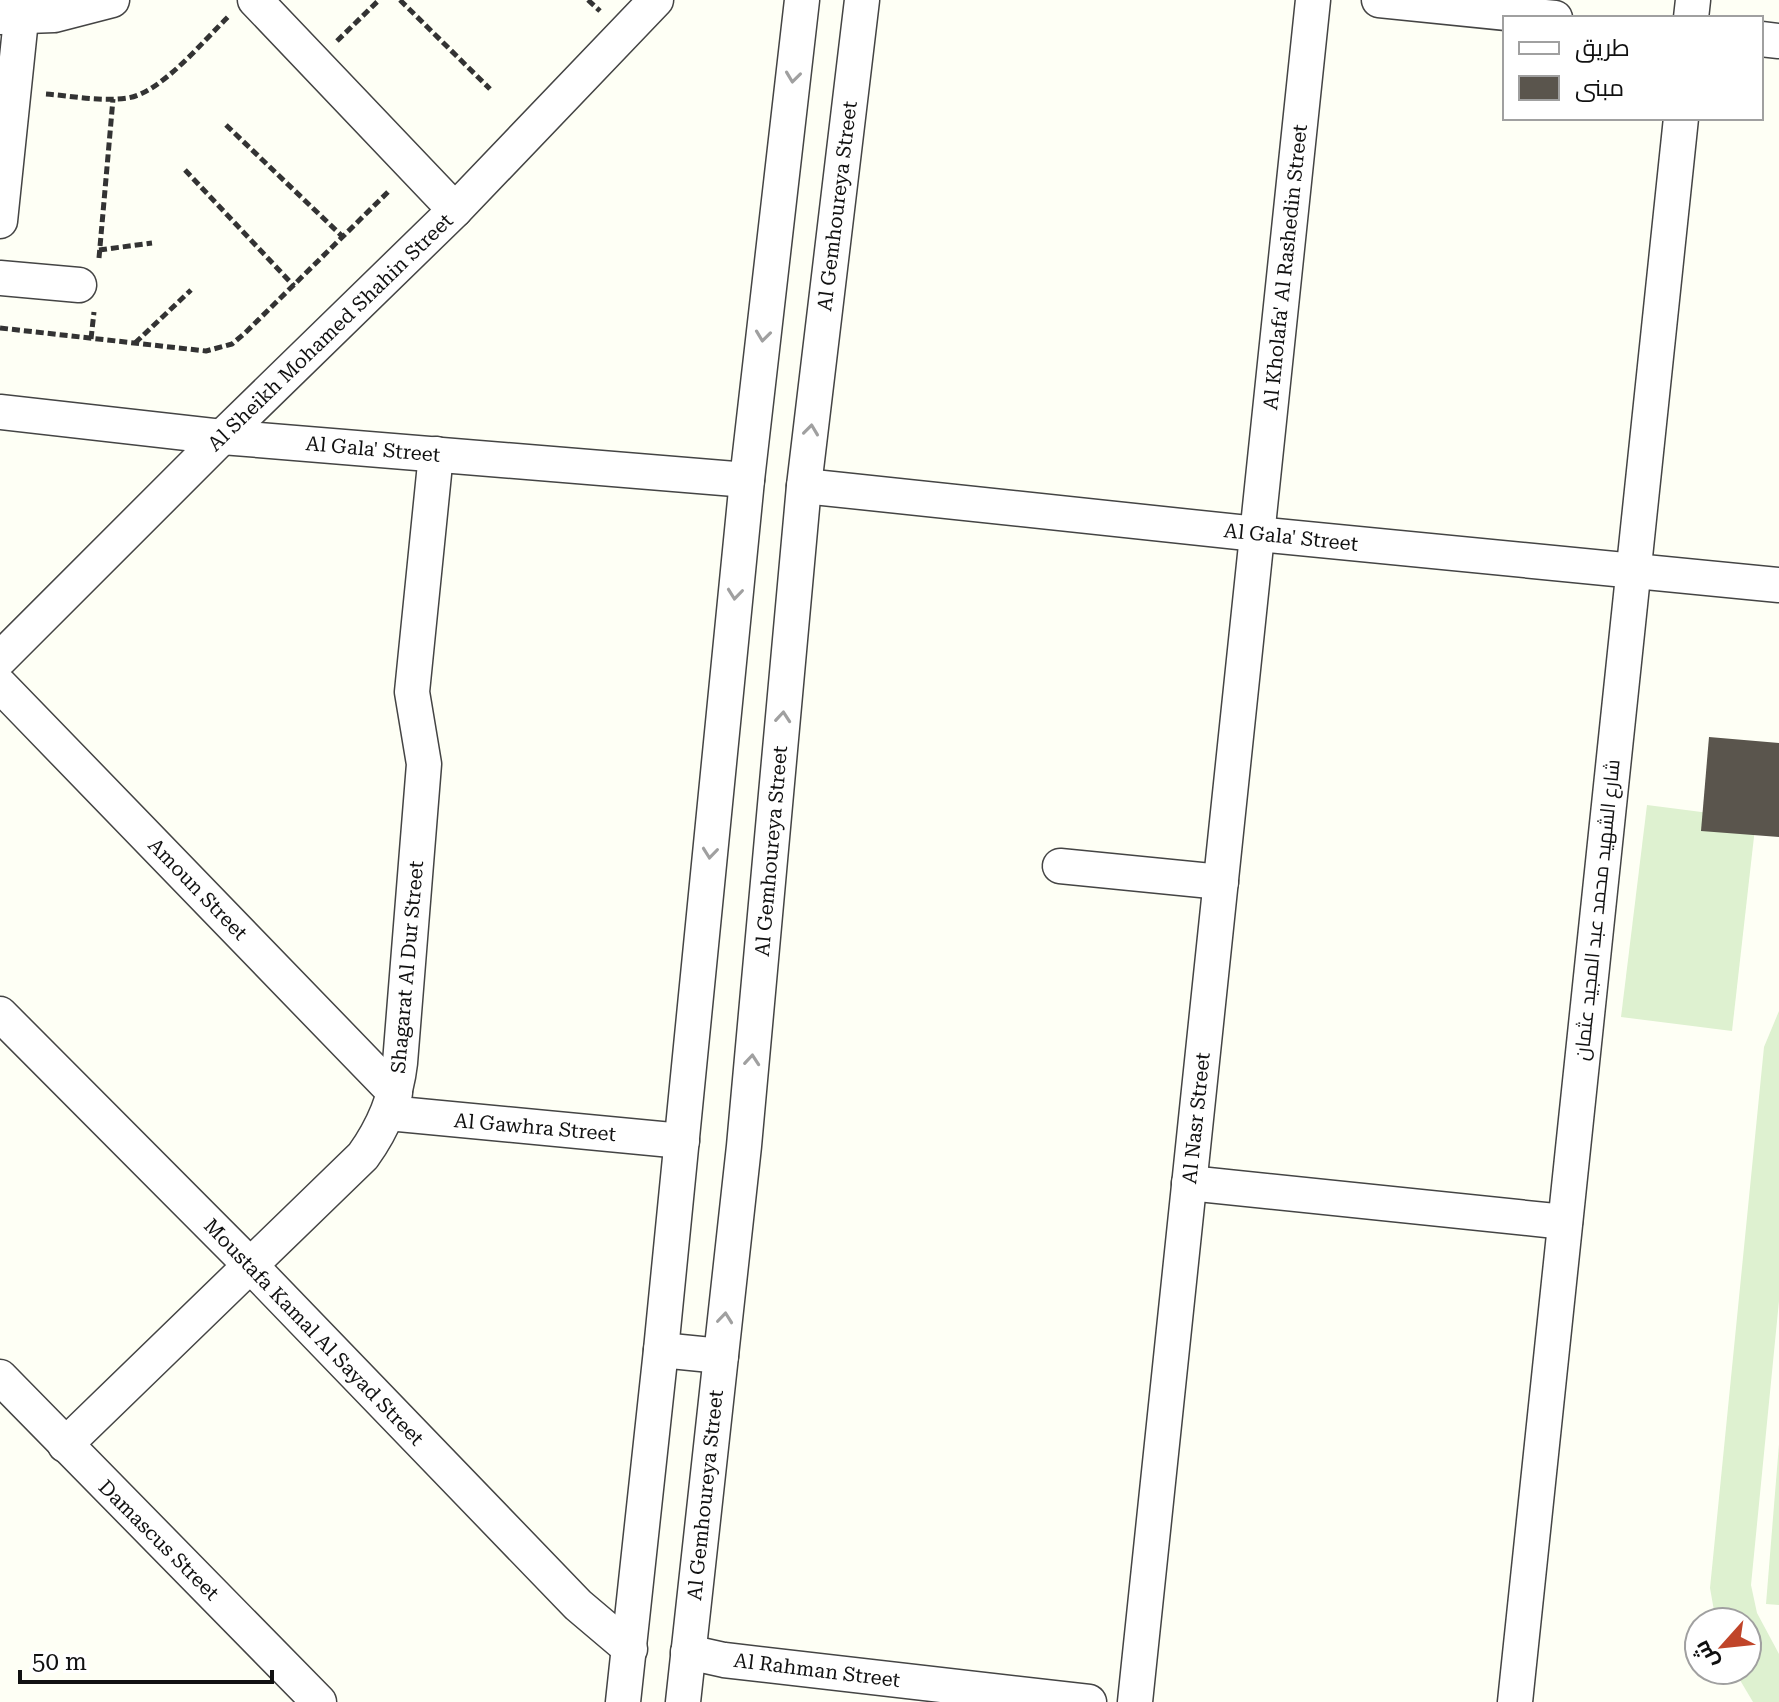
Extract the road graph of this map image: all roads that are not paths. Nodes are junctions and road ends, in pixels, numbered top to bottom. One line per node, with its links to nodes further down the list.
1 (112, 0): 8 (street)
2 (656, 0): 12 (street, Al Sheikh Mohamed Shahin Street)
3 (802, 0): 19 (street, one-way to 19)
4 (862, 0): 20 (street, Al Gemhoureya Street, one-way to 4)
5 (1313, 0): 21 (street, Al Kholafa' Al Rashedin Street)
6 (1379, 0): 9 (street)
7 (245, 5): 12 (street)
8 (15, 12): 11 (street)
9 (1535, 16)
10 (1681, 120): 22 (street, شارع الشهيد محمد عبد المجيد عثمان)
11 (4, 154): 13 (street)
12 (455, 210): 17 (street, Al Sheikh Mohamed Shahin Street)
13 (0, 221)
14 (0, 278): 15 (street)
15 (90, 286)
16 (0, 412): 17 (street, Al Gala' Street)
17 (222, 437): 18 (street, Al Gala' Street); 24 (street, Al Sheikh Mohamed Shahin Street)
18 (436, 454): 19 (street, Al Gala' Street); 29 (street, Shagarat Al Dur Street)
19 (747, 480): 30 (street, one-way to 30)
20 (804, 486): 21 (street, Al Gala' Street); 35 (street, Al Gemhoureya Street, one-way to 20)
21 (1257, 534): 22 (street, Al Gala' Street); 27 (street, Al Nasr Street)
22 (1633, 570): 23 (street, Al Gala' Street); 32 (street, شارع الشهيد محمد عبد المجيد عثمان)
23 (1779, 585)
24 (0, 659)
25 (0, 685): 29 (street, Amoun Street)
26 (1060, 866): 27 (street)
27 (1221, 882): 31 (street, Al Nasr Street)
28 (0, 1014): 33 (street, Moustafa Kamal Al Sayad Street)
29 (392, 1103): 30 (street, Al Gawhra Street); 33 (street, Shagarat Al Dur Street)
30 (682, 1141): 34 (street)
31 (1189, 1183): 32 (street); 44 (street, Al Nasr Street)
32 (1565, 1222): 45 (street, شارع الشهيد محمد عبد المجيد عثمان)
33 (250, 1265): 37 (street, Shagarat Al Dur Street); 38 (street, Moustafa Kamal Al Sayad Street)
34 (661, 1350): 35 (street); 38 (street)
35 (721, 1356): 39 (street, Al Gemhoureya Street)
36 (0, 1377): 37 (street, Damascus Street)
37 (65, 1445): 40 (street, Damascus Street)
38 (630, 1649): 41 (street)
39 (688, 1652): 42 (street, Al Gemhoureya Street); 43 (street, Al Rahman Street)
40 (319, 1702)
41 (623, 1702)
42 (683, 1702)
43 (1089, 1702)
44 (1135, 1702)
45 (1515, 1702)

